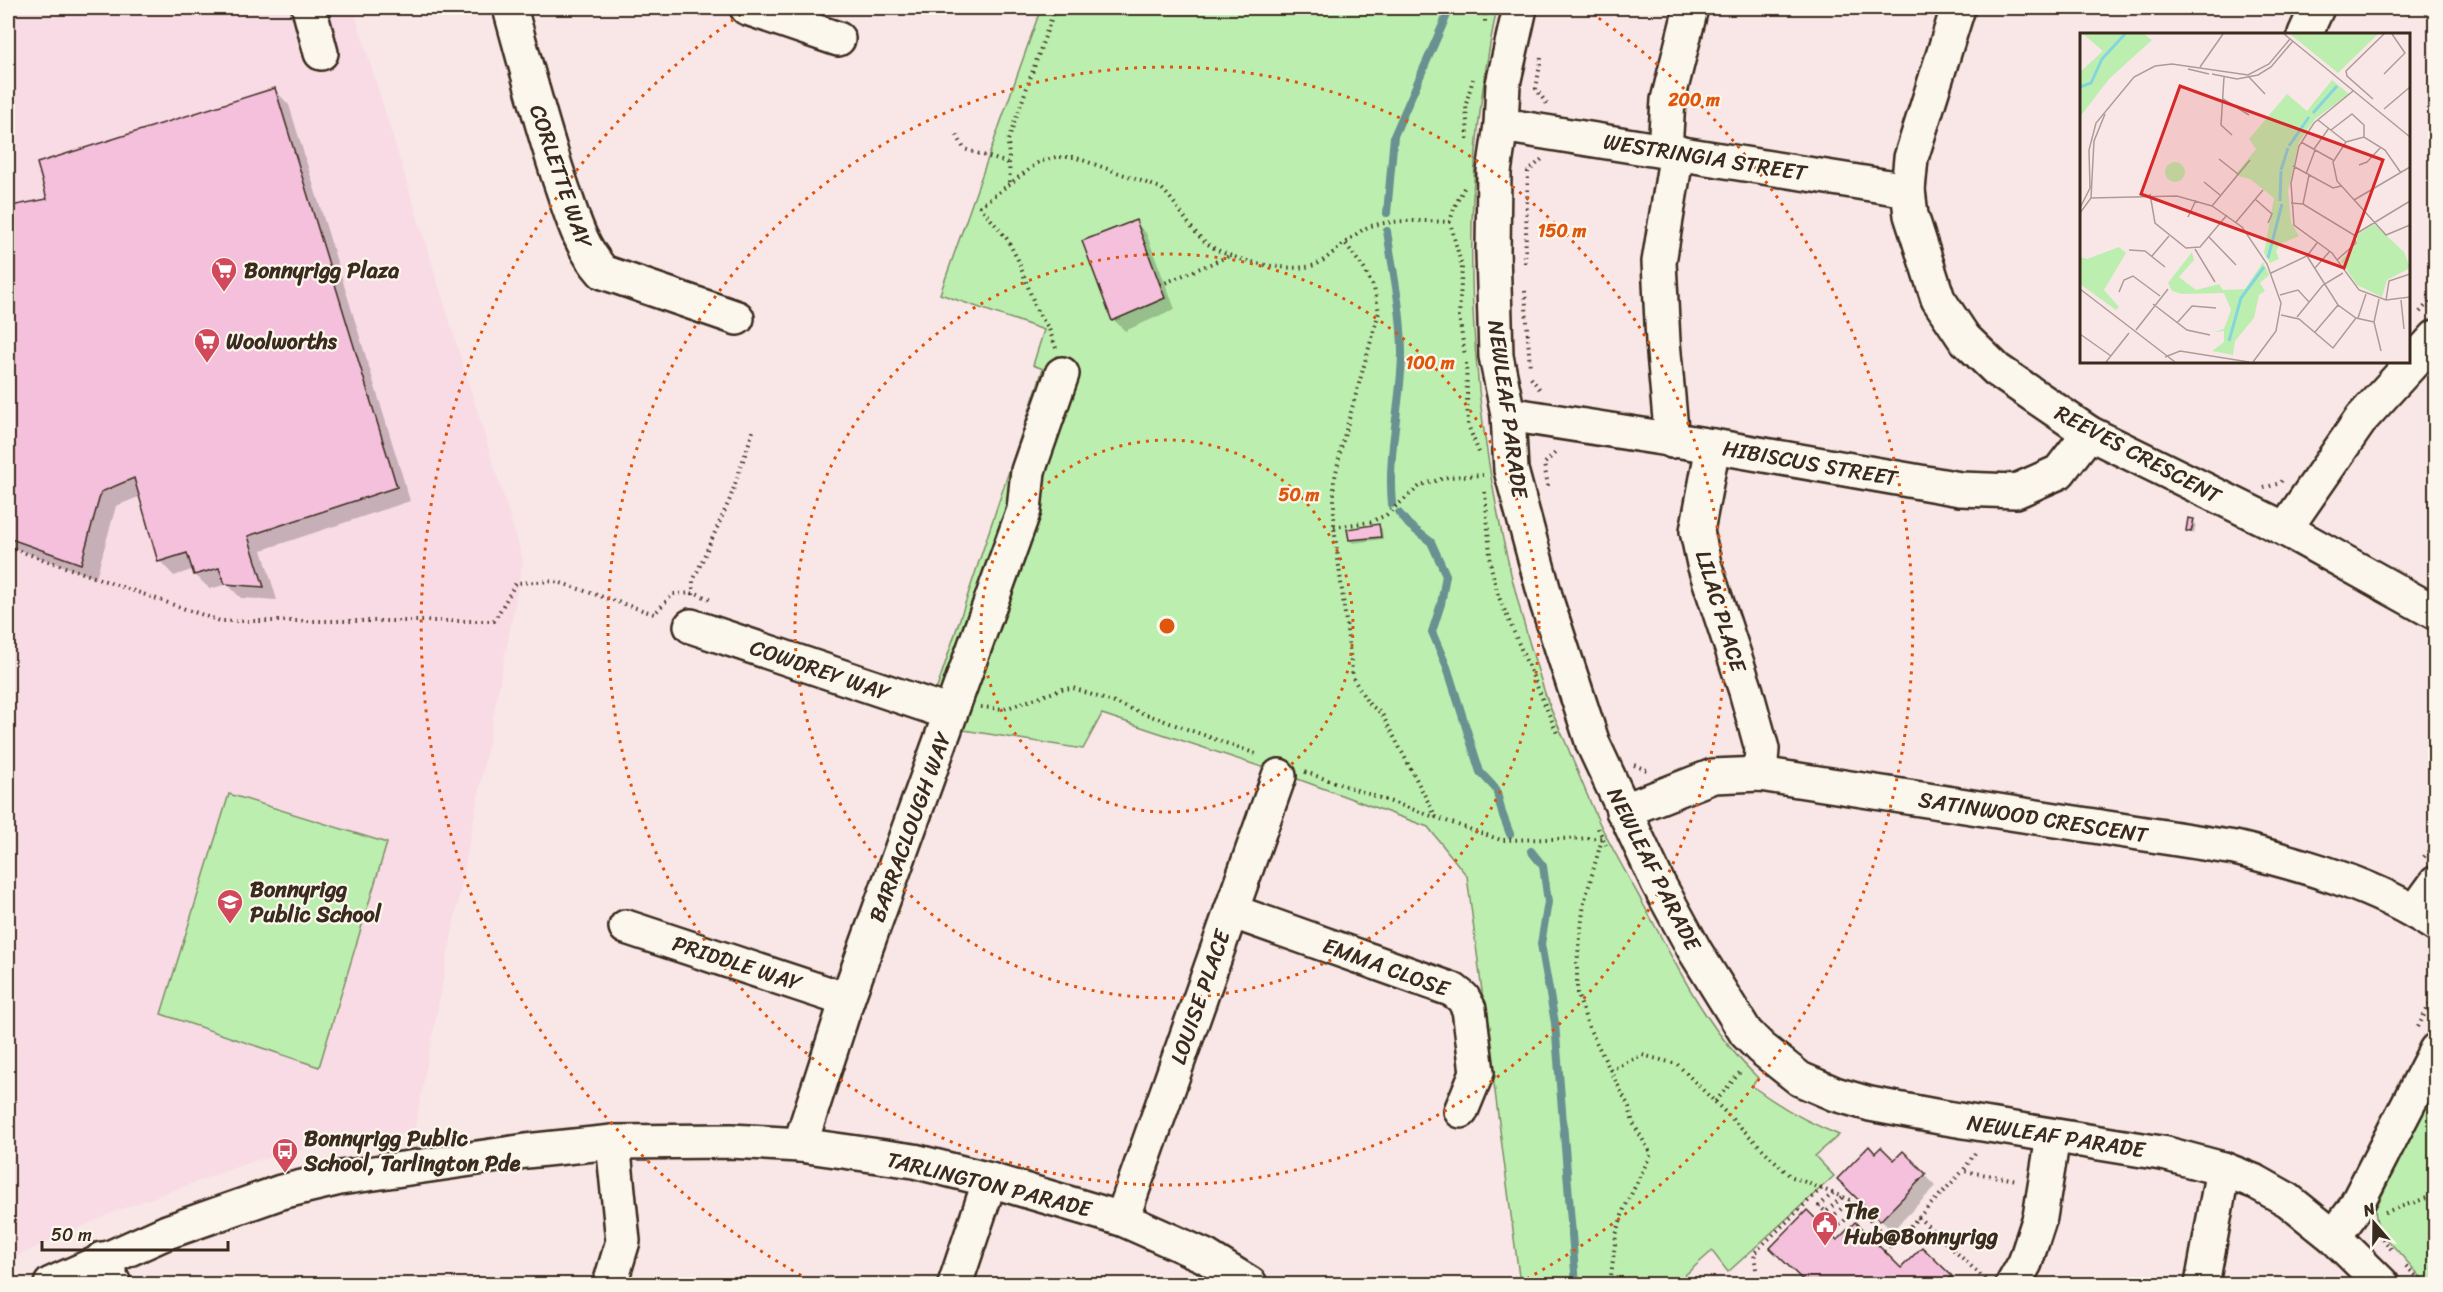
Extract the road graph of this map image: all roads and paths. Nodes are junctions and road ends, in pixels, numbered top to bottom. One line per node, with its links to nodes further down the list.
1 (309, 8): 11 (street)
2 (510, 8): 28 (street, CORLETTE WAY)
3 (747, 8): 10 (street)
4 (1055, 8): 18 (path)
5 (1520, 8): 14 (street, NEWLEAF PARADE)
6 (1691, 8): 16 (street)
7 (1958, 8): 20 (street, REEVES CRESCENT)
8 (2317, 8): 9 (street)
9 (2305, 33)
10 (838, 39)
11 (321, 53)
12 (1536, 86): 13 (path)
13 (1553, 109)
14 (1501, 125): 16 (street, WESTRINGIA STREET); 34 (street, NEWLEAF PARADE)
15 (957, 135): 18 (path)
16 (1671, 151): 20 (street, WESTRINGIA STREET); 37 (street)
17 (1545, 157): 24 (path)
18 (1008, 163): 19 (path)
19 (1010, 182): 23 (path); 32 (path)
20 (1908, 189): 36 (street, REEVES CRESCENT)
21 (1450, 222): 22 (path)
22 (1346, 244): 23 (path); 42 (path)
23 (1230, 255): 26 (path)
24 (1524, 271)
25 (1525, 281): 33 (path)
26 (1160, 285)
27 (2436, 294): 29 (path)
28 (738, 318)
29 (2425, 327): 30 (street)
30 (2410, 349)
31 (2400, 363): 43 (street)
32 (1062, 374): 49 (street, BARRACLOUGH WAY)
33 (1531, 378)
34 (1508, 414): 37 (street, HIBISCUS STREET); 52 (street, NEWLEAF PARADE)
35 (753, 431): 45 (path)
36 (2089, 433): 38 (street, HIBISCUS STREET); 43 (street, REEVES CRESCENT)
37 (1672, 441): 38 (street, HIBISCUS STREET)
38 (1713, 446): 50 (street, LILAC PLACE)
39 (1483, 475): 42 (path)
40 (2285, 475): 41 (path)
41 (2258, 490)
42 (1334, 527): 53 (path)
43 (2285, 530): 47 (street, REEVES CRESCENT)
44 (8, 547): 45 (path)
45 (693, 594): 46 (path); 48 (path)
46 (714, 601)
47 (2436, 613)
48 (690, 626): 49 (street, COWDREY WAY)
49 (950, 713): 59 (street, BARRACLOUGH WAY)
50 (1760, 774): 52 (street, SATINWOOD CRESCENT); 57 (street, SATINWOOD CRESCENT)
51 (1280, 776): 56 (street, LOUISE PLACE)
52 (1623, 811): 65 (street, NEWLEAF PARADE)
53 (1436, 818)
54 (1602, 838): 61 (path)
55 (2436, 883): 57 (street)
56 (1231, 911): 64 (street, EMMA CLOSE); 81 (street, LOUISE PLACE)
57 (2426, 918)
58 (626, 927): 59 (street, PRIDDLE WAY)
59 (847, 1000): 67 (street, BARRACLOUGH WAY)
60 (2436, 1050): 82 (street)
61 (1610, 1070): 63 (path); 92 (path)
62 (1741, 1071): 63 (path)
63 (1715, 1102): 73 (path)
64 (1461, 1111)
65 (2053, 1137): 69 (street, NEWLEAF PARADE); 87 (street)
66 (614, 1142): 67 (street, TARLINGTON PARADE); 86 (street, TARLINGTON PARADE); 89 (street)
67 (801, 1145): 71 (street, TARLINGTON PARADE)
68 (1975, 1153): 70 (path)
69 (2223, 1168): 82 (street, NEWLEAF PARADE); 93 (street)
70 (1963, 1171): 72 (path); 80 (path)
71 (990, 1180): 81 (street, TARLINGTON PARADE); 90 (street)
72 (2017, 1180)
73 (1822, 1188): 74 (path); 85 (path)
74 (1833, 1193): 76 (path); 76 (path)
75 (2436, 1195): 79 (path)
76 (1842, 1197): 77 (path)
77 (1850, 1200): 78 (path); 78 (path)
78 (1857, 1208): 83 (path)
79 (2382, 1213)
80 (1918, 1216): 83 (path); 87 (path)
81 (1122, 1219): 91 (street, TARLINGTON PARADE)
82 (2334, 1237): 94 (street, NEWLEAF PARADE)
83 (1892, 1243): 84 (path)
84 (1885, 1252)
85 (1756, 1269)
86 (108, 1272): 88 (street, TARLINGTON PARADE)
87 (2000, 1283)
88 (51, 1284)
89 (610, 1284)
90 (955, 1284)
91 (1250, 1284)
92 (1610, 1284)
93 (2202, 1284)
94 (2382, 1284)

